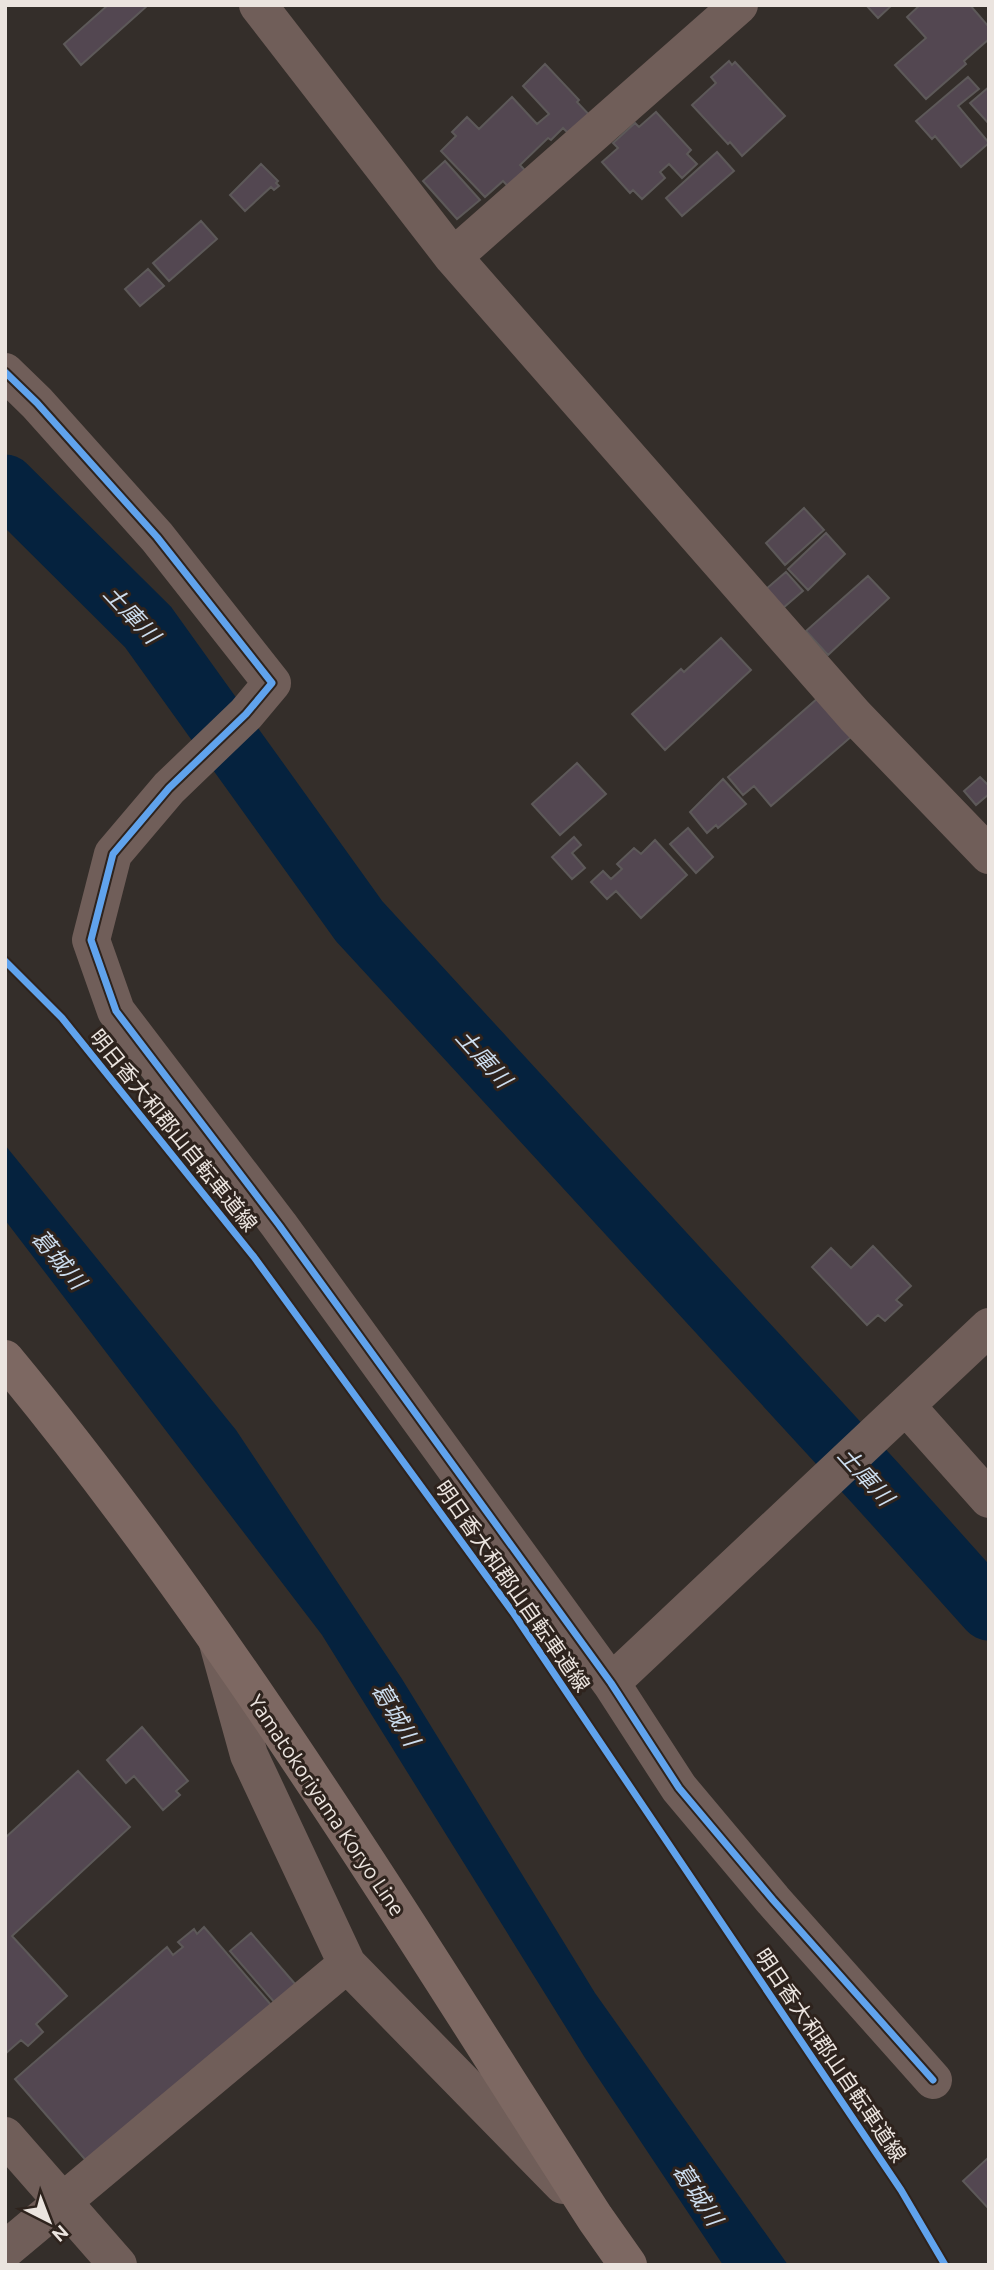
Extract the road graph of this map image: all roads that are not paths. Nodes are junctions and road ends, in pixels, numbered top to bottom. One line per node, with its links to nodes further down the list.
1 (258, 5): 3 (street)
2 (739, 5): 3 (street)
3 (453, 257): 5 (street)
4 (5, 372): 11 (street)
5 (989, 855)
6 (989, 1327): 8 (street)
7 (5, 1359): 10 (main road, Yamatokoriyama Koryo Line)
8 (892, 1418): 9 (street); 11 (street)
9 (989, 1499)
10 (217, 1641): 12 (street); 16 (main road, Yamatokoriyama Koryo Line)
11 (611, 1684): 13 (street)
12 (347, 1964): 15 (street); 16 (street)
13 (933, 2080)
14 (5, 2136): 15 (street)
15 (64, 2202): 17 (street); 18 (street)
16 (595, 2218): 19 (main road, Yamatokoriyama Koryo Line)
17 (5, 2250)
18 (118, 2265)
19 (628, 2265)

